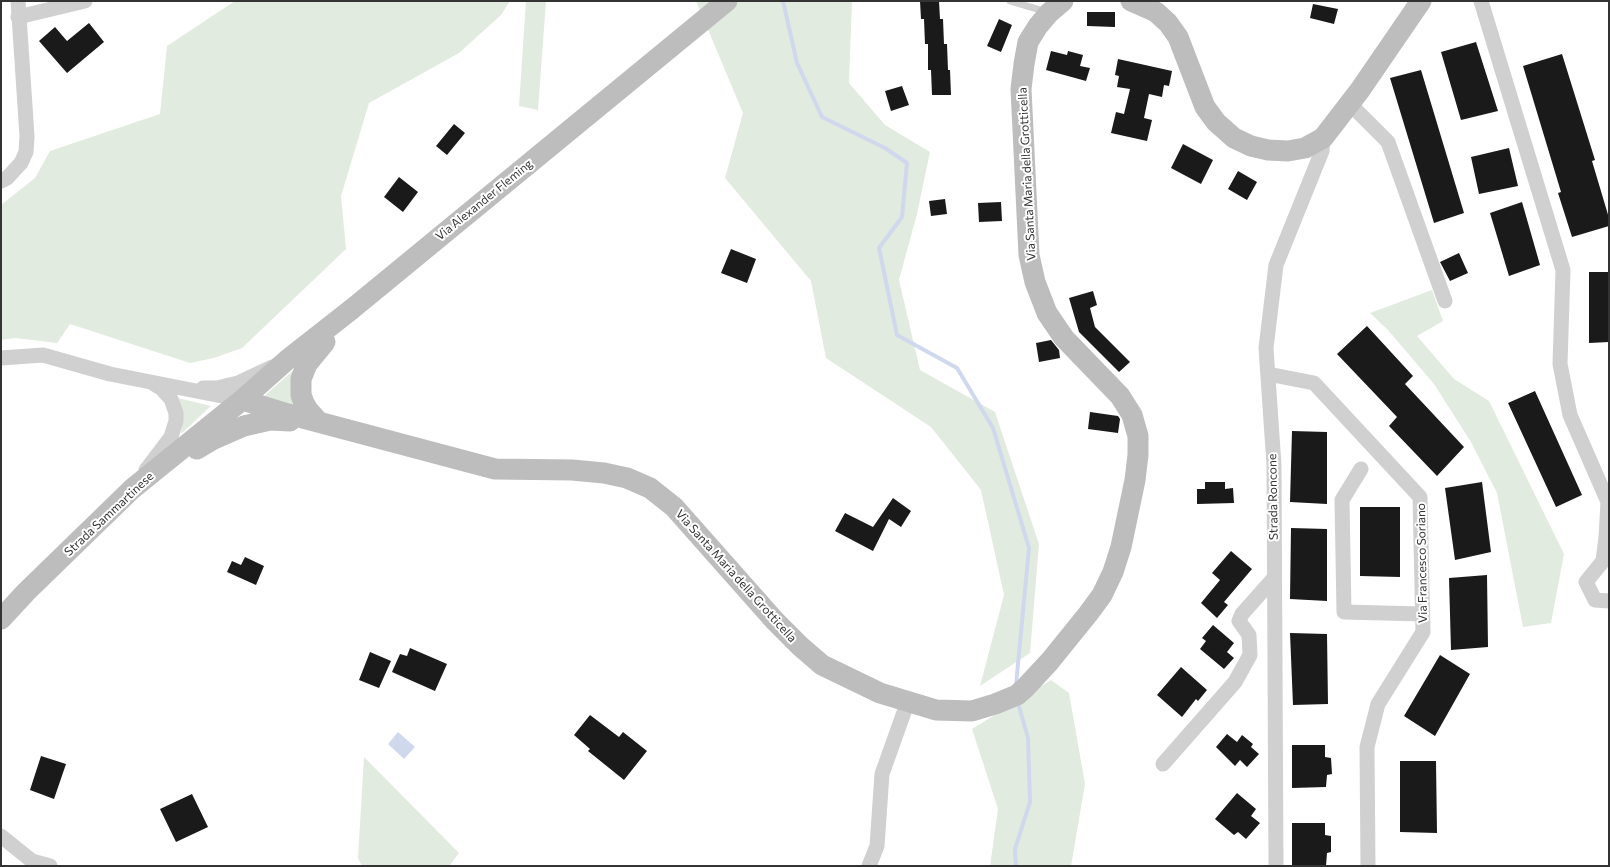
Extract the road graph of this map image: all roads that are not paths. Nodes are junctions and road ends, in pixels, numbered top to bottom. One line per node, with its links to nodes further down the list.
1 (18, 1): 9 (street)
2 (85, 1): 9 (street)
3 (727, 1): 14 (street, Via Alexander Fleming)
4 (1010, 1): 8 (lane)
5 (1131, 1): 11 (street)
6 (1421, 1): 10 (street)
7 (1481, 1): 25 (street)
8 (1056, 7): 30 (street, Via Santa Maria della Grotticella)
9 (18, 17): 12 (street)
10 (1350, 104): 11 (street); 13 (street)
11 (1323, 138): 17 (street, Strada Roncone)
12 (1, 181)
13 (1445, 301)
14 (352, 309): 16 (street, Via Alexander Fleming); 21 (street)
15 (1, 358): 18 (street)
16 (287, 360): 19 (street); 20 (street, Via Alexander Fleming)
17 (1268, 374): 26 (street, Strada Roncone); 28 (street, Via Francesco Soriano)
18 (148, 382): 19 (street); 24 (street)
19 (181, 388): 20 (street)
20 (242, 400): 21 (street); 23 (street, Strada Sammartinese)
21 (319, 422): 23 (street); 30 (street, Via Santa Maria della Grotticella)
22 (1361, 468): 28 (street)
23 (149, 476): 24 (street, Strada Sammartinese)
24 (132, 489): 29 (street, Strada Sammartinese)
25 (1607, 550): 27 (street)
26 (1274, 578): 31 (street); 35 (street, Strada Roncone)
27 (1609, 601)
28 (1422, 614): 36 (street, Via Francesco Soriano)
29 (1, 619)
30 (908, 702): 34 (street)
31 (1163, 764)
32 (1, 836): 33 (street)
33 (50, 866)
34 (869, 866)
35 (1276, 866)
36 (1368, 866)

